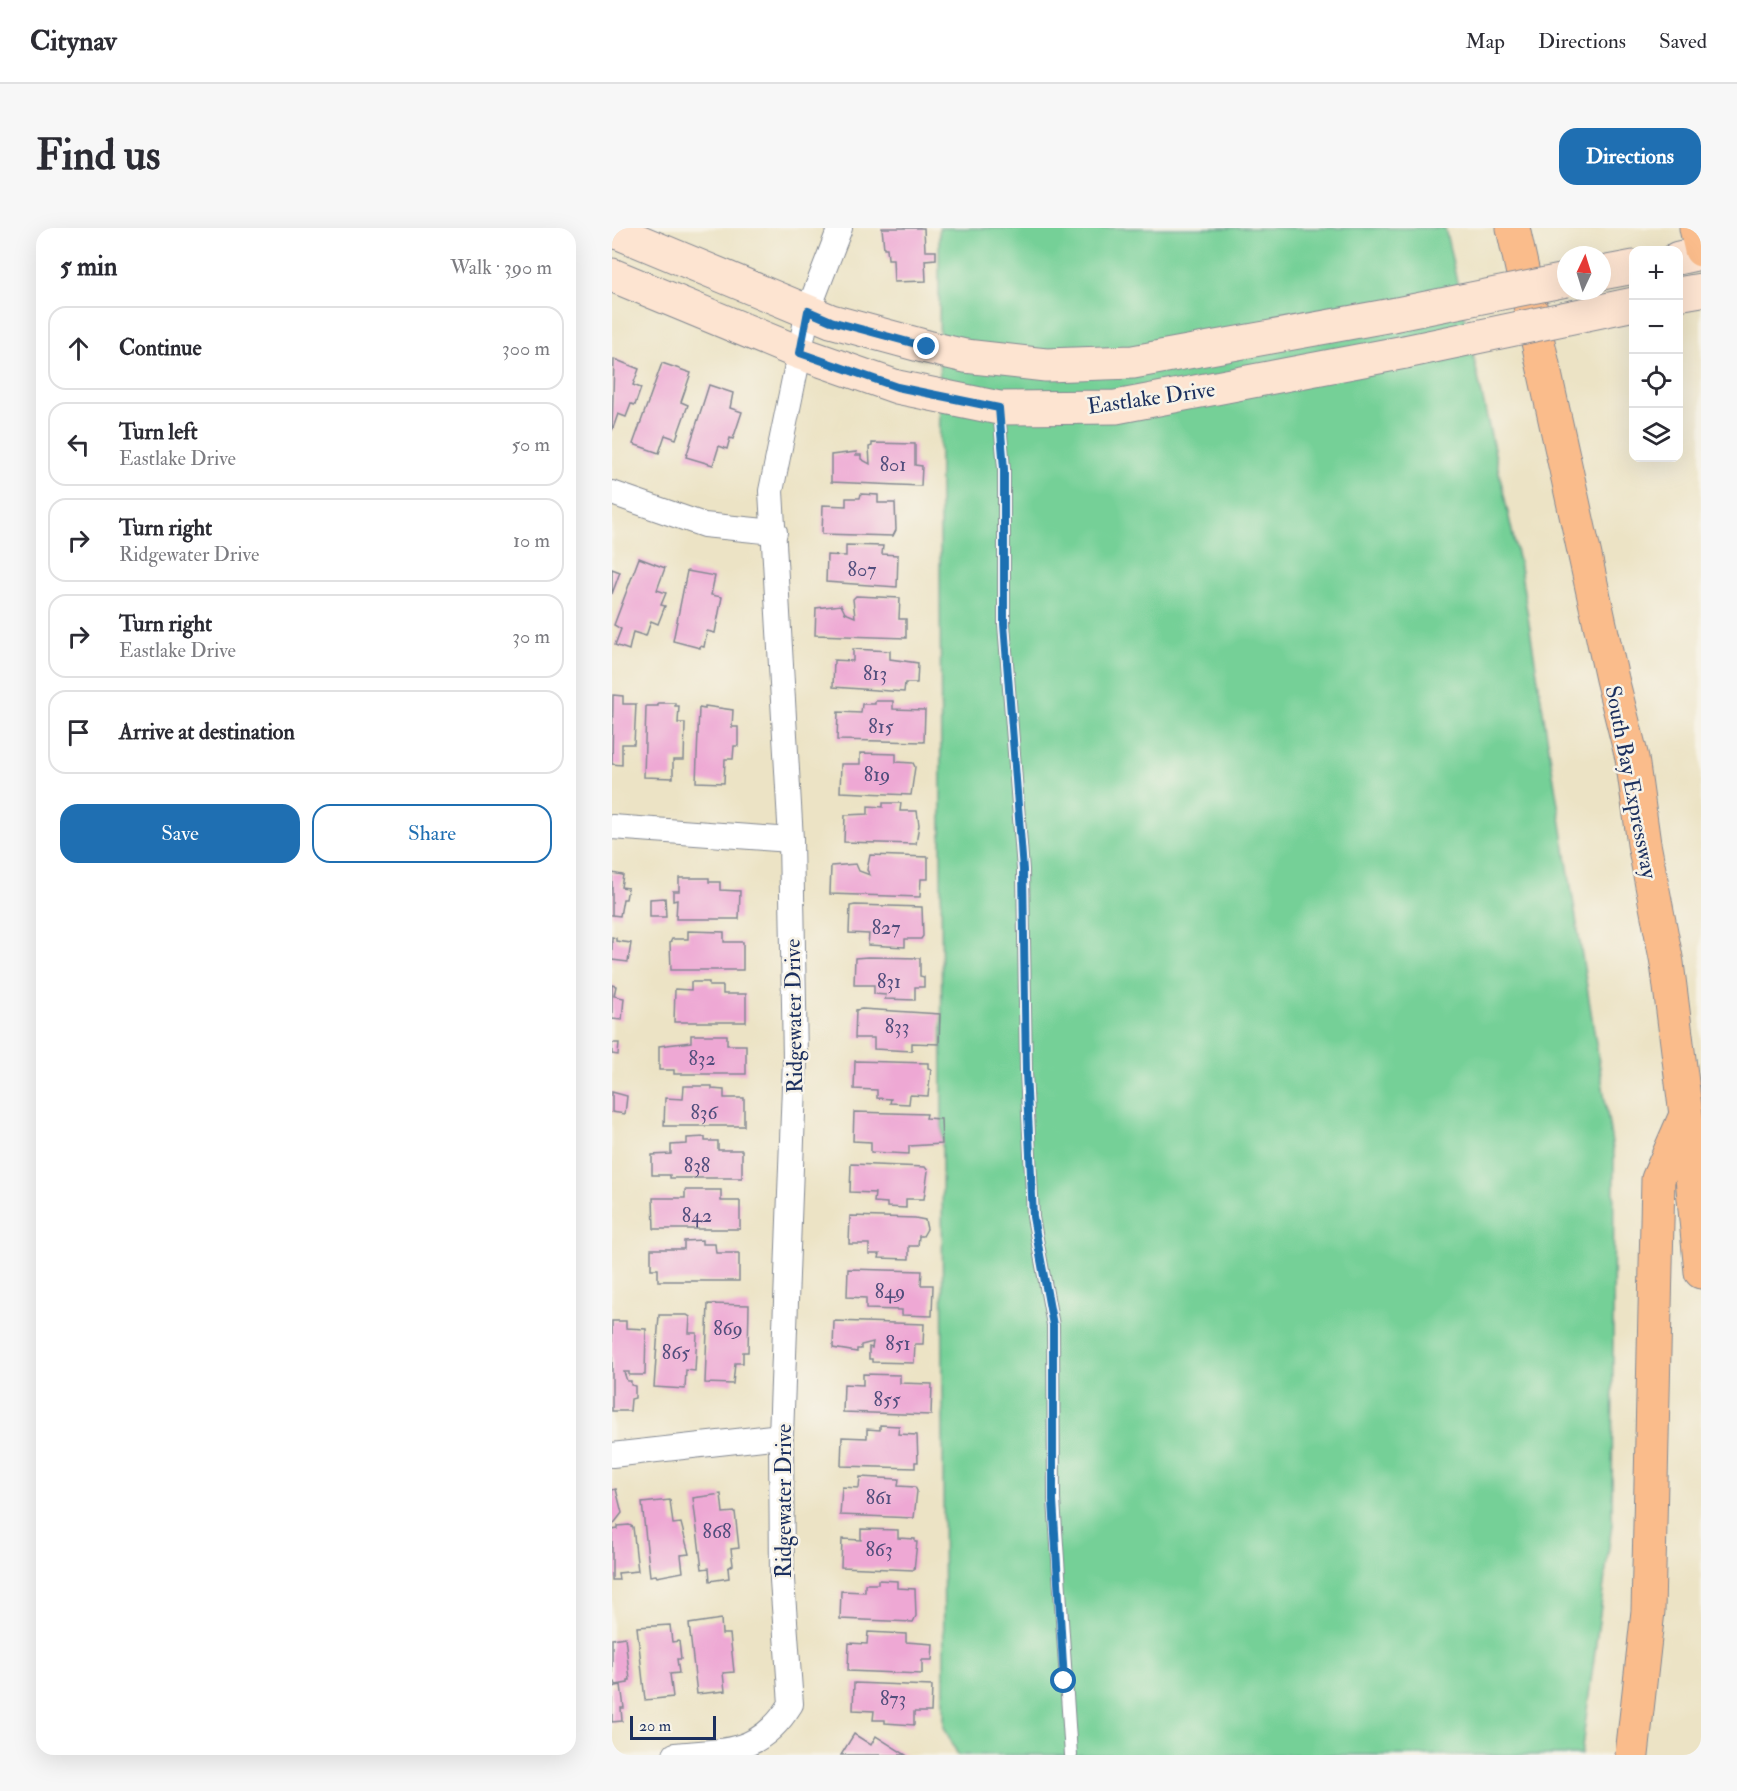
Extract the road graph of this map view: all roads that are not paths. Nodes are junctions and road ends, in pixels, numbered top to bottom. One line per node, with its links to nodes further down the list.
1 (840, 228): 14 (street, Ridgewater Drive)
2 (1512, 228): 21 (highway, South Bay Expressway)
3 (1696, 228): 5 (highway)
4 (612, 230): 14 (street, Eastlake Drive)
5 (1701, 252): 6 (street)
6 (1683, 257)
7 (1629, 268): 8 (street)
8 (1611, 271)
9 (612, 275): 15 (street, Eastlake Drive)
10 (1557, 282): 14 (street, Eastlake Drive, bridge)
11 (1701, 290): 12 (street)
12 (1683, 293)
13 (1629, 305): 16 (street, Eastlake Drive, bridge)
14 (808, 311): 15 (street, Ridgewater Drive)
15 (800, 353): 16 (street, Eastlake Drive); 18 (street, Ridgewater Drive)
16 (999, 408): 26 (lane)
17 (612, 493): 18 (street)
18 (775, 532): 20 (street, Ridgewater Drive)
19 (612, 826): 20 (street)
20 (791, 840): 23 (street, Ridgewater Drive)
21 (1686, 1115): 22 (highway, South Bay Expressway); 27 (highway)
22 (1701, 1272)
23 (781, 1436): 24 (street); 25 (street, Ridgewater Drive)
24 (612, 1455)
25 (675, 1755)
26 (1071, 1755)
27 (1632, 1755)

